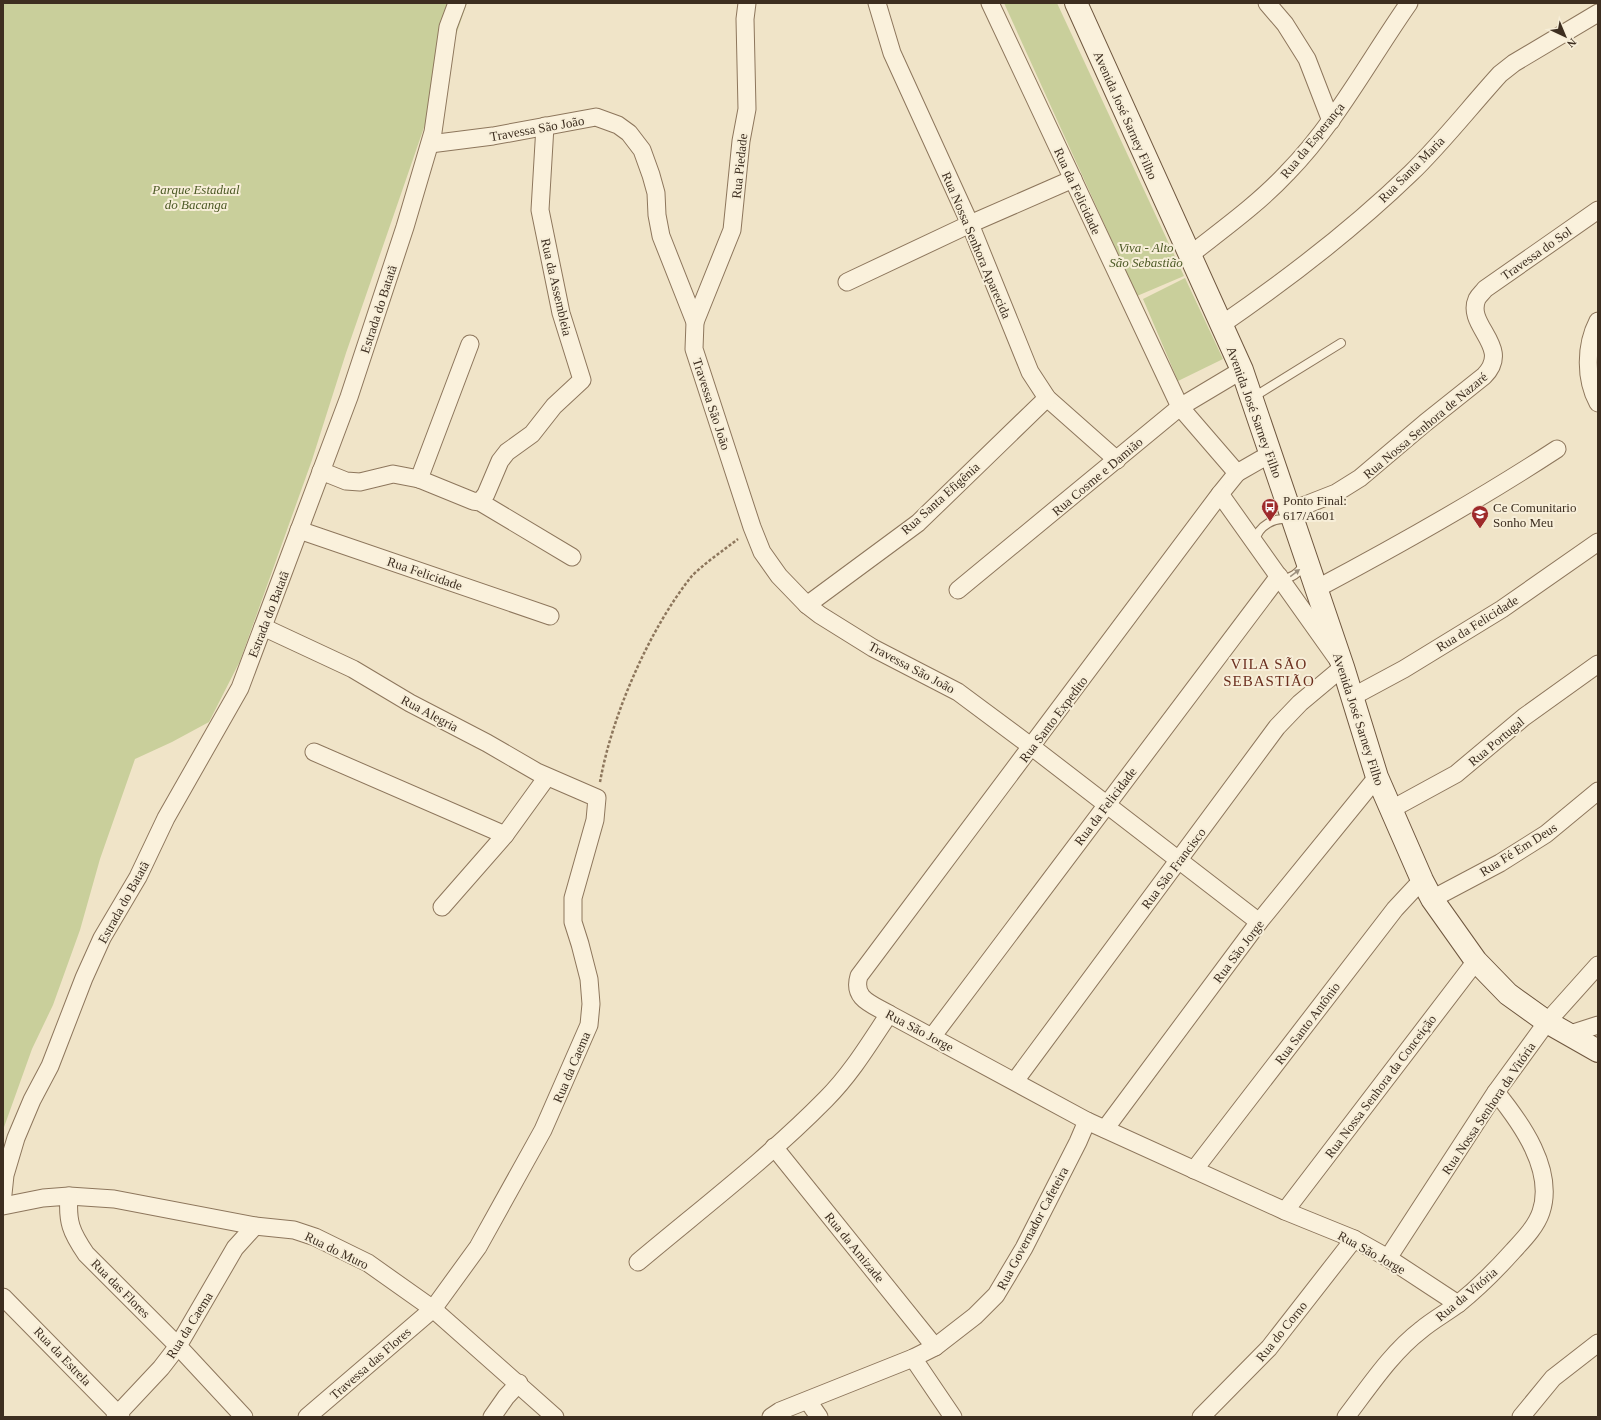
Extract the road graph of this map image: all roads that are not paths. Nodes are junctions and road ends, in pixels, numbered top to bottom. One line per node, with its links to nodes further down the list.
1 (457, 3): 11 (street, Estrada do Batatã)
2 (747, 3): 19 (street, Rua Piedade)
3 (877, 3): 14 (street, Rua Nossa Senhora Aparecida)
4 (990, 3): 12 (street, Rua da Felicidade)
5 (1076, 3): 15 (main road, Avenida José Sarney Filho)
6 (1267, 3): 9 (street)
7 (1410, 3): 9 (street, Rua da Esperança)
8 (1598, 13): 20 (street, Rua Santa Maria)
9 (1331, 121): 15 (street, Rua da Esperança)
10 (545, 126): 11 (street, Travessa São João); 19 (street, Travessa São João); 35 (street, Rua da Assembleia)
11 (430, 144): 31 (street, Estrada do Batatã)
12 (1073, 179): 14 (street); 27 (street, Rua da Felicidade)
13 (1598, 210): 17 (street, Travessa do Sol)
14 (970, 224): 16 (street); 24 (street, Rua Nossa Senhora Aparecida)
15 (1190, 255): 20 (main road, Avenida José Sarney Filho)
16 (847, 282)
17 (1477, 299): 36 (street, Rua Nossa Senhora de Nazaré)
18 (1598, 321): 26 (street)
19 (695, 322): 45 (street, Travessa São João)
20 (1222, 325): 23 (main road, Avenida José Sarney Filho)
21 (1341, 342): 25 (lane)
22 (470, 344): 33 (street)
23 (1242, 370): 25 (main road, Avenida José Sarney Filho); 27 (street, Rua Cosme e Damião)
24 (1047, 398): 30 (street, Rua Nossa Senhora Aparecida); 45 (street, Rua Santa Efigênia)
25 (1252, 398): 29 (main road, Avenida José Sarney Filho)
26 (1598, 403)
27 (1180, 407): 30 (street, Rua Cosme e Damião); 32 (street, Rua da Felicidade)
28 (1557, 449): 43 (street)
29 (1270, 454): 32 (street, Rua Santo Expedito); 36 (main road, Avenida José Sarney Filho)
30 (1118, 460): 44 (street, Rua Cosme e Damião)
31 (321, 471): 33 (street); 37 (street, Estrada do Batatã)
32 (1237, 473): 34 (street, Rua Santo Expedito)
33 (418, 479): 35 (street)
34 (1220, 494): 38 (street); 51 (street, Rua Santo Expedito)
35 (480, 502): 40 (street)
36 (1291, 516): 38 (lane); 41 (main road, Avenida José Sarney Filho)
37 (299, 530): 46 (street, Rua Felicidade); 47 (street, Estrada do Batatã)
38 (1254, 542): 42 (street)
39 (1598, 542): 50 (street, Rua da Felicidade)
40 (572, 557)
41 (1306, 558): 42 (lane, one-way to 41); 43 (main road, Avenida José Sarney Filho)
42 (1278, 576): 49 (street); 57 (street, Rua da Felicidade)
43 (1316, 589): 49 (main road, Avenida José Sarney Filho)
44 (958, 590)
45 (807, 605): 51 (street, Travessa São João)
46 (550, 616)
47 (263, 627): 53 (street, Rua Alegria); 80 (street, Estrada do Batatã)
48 (1598, 664): 58 (street, Rua Portugal)
49 (1343, 667): 50 (main road, Avenida José Sarney Filho); 60 (street, Rua São Francisco)
50 (1352, 697): 54 (main road, Avenida José Sarney Filho)
51 (1032, 746): 57 (street); 67 (street, Rua Santo Expedito)
52 (314, 752): 59 (street)
53 (548, 777): 56 (street, Rua Alegria); 59 (street)
54 (1377, 777): 58 (main road, Avenida José Sarney Filho); 64 (street, Rua São Jorge)
55 (1598, 791): 62 (street, Rua Fé Em Deus)
56 (597, 798): 90 (street, Rua da Caema)
57 (1106, 804): 60 (street); 72 (street, Rua da Felicidade)
58 (1390, 810): 61 (main road, Avenida José Sarney Filho)
59 (505, 835): 63 (street)
60 (1179, 860): 64 (street); 74 (street, Rua São Francisco)
61 (1422, 880): 62 (main road, Avenida José Sarney Filho); 79 (street, Rua Santo Antônio)
62 (1432, 899): 65 (main road, Avenida José Sarney Filho)
63 (442, 907)
64 (1259, 922): 77 (street, Rua São Jorge)
65 (1476, 961): 69 (main road, Avenida José Sarney Filho); 83 (street, Rua Nossa Senhora da Conceição)
66 (1598, 965): 69 (street, Rua Nossa Senhora da Vitória)
67 (862, 998): 68 (street, Rua São Jorge)
68 (889, 1014): 72 (street, Rua São Jorge); 78 (street)
69 (1547, 1022): 71 (main road, Avenida José Sarney Filho); 75 (street, Rua Nossa Senhora da Vitória)
70 (1598, 1025): 71 (street)
71 (1570, 1034): 73 (main road, Avenida José Sarney Filho)
72 (932, 1037): 74 (street, Rua São Jorge)
73 (1598, 1052)
74 (1015, 1081): 76 (street, Rua São Jorge)
75 (1496, 1092): 86 (street, Rua Nossa Senhora da Vitória); 89 (street, Rua da Vitória)
76 (1087, 1121): 77 (street, Rua São Jorge); 93 (street, Rua Governador Cafeteira)
77 (1105, 1130): 79 (street, Rua São Jorge)
78 (774, 1147): 87 (street); 93 (street, Rua da Amizade)
79 (1194, 1170): 83 (street, Rua São Jorge)
80 (3, 1194)
81 (69, 1196): 82 (street); 84 (street, Rua do Muro); 92 (street, Rua das Flores)
82 (3, 1206)
83 (1285, 1210): 85 (street, Rua São Jorge)
84 (255, 1226): 90 (street, Rua do Muro); 92 (street, Rua da Caema)
85 (1354, 1239): 86 (street, Rua São Jorge); 105 (street, Rua do Corno)
86 (1388, 1258): 89 (street, Rua São Jorge)
87 (638, 1262)
88 (3, 1297): 97 (street, Rua da Estrela)
89 (1458, 1304): 106 (street, Rua da Vitória)
90 (433, 1309): 95 (street, Rua do Muro); 99 (street, Travessa das Flores)
91 (1598, 1343): 107 (street)
92 (178, 1346): 97 (street, Rua da Caema); 98 (street, Rua das Flores)
93 (935, 1347): 94 (street, Rua Governador Cafeteira)
94 (913, 1358): 96 (street, Rua Governador Cafeteira); 104 (street)
95 (519, 1383): 100 (street); 101 (street, Rua do Muro)
96 (808, 1401): 102 (street, Rua Governador Cafeteira); 103 (street)
97 (118, 1416)
98 (244, 1417)
99 (307, 1417)
100 (492, 1417)
101 (555, 1417)
102 (771, 1417)
103 (819, 1417)
104 (953, 1417)
105 (1201, 1417)
106 (1346, 1417)
107 (1521, 1417)

